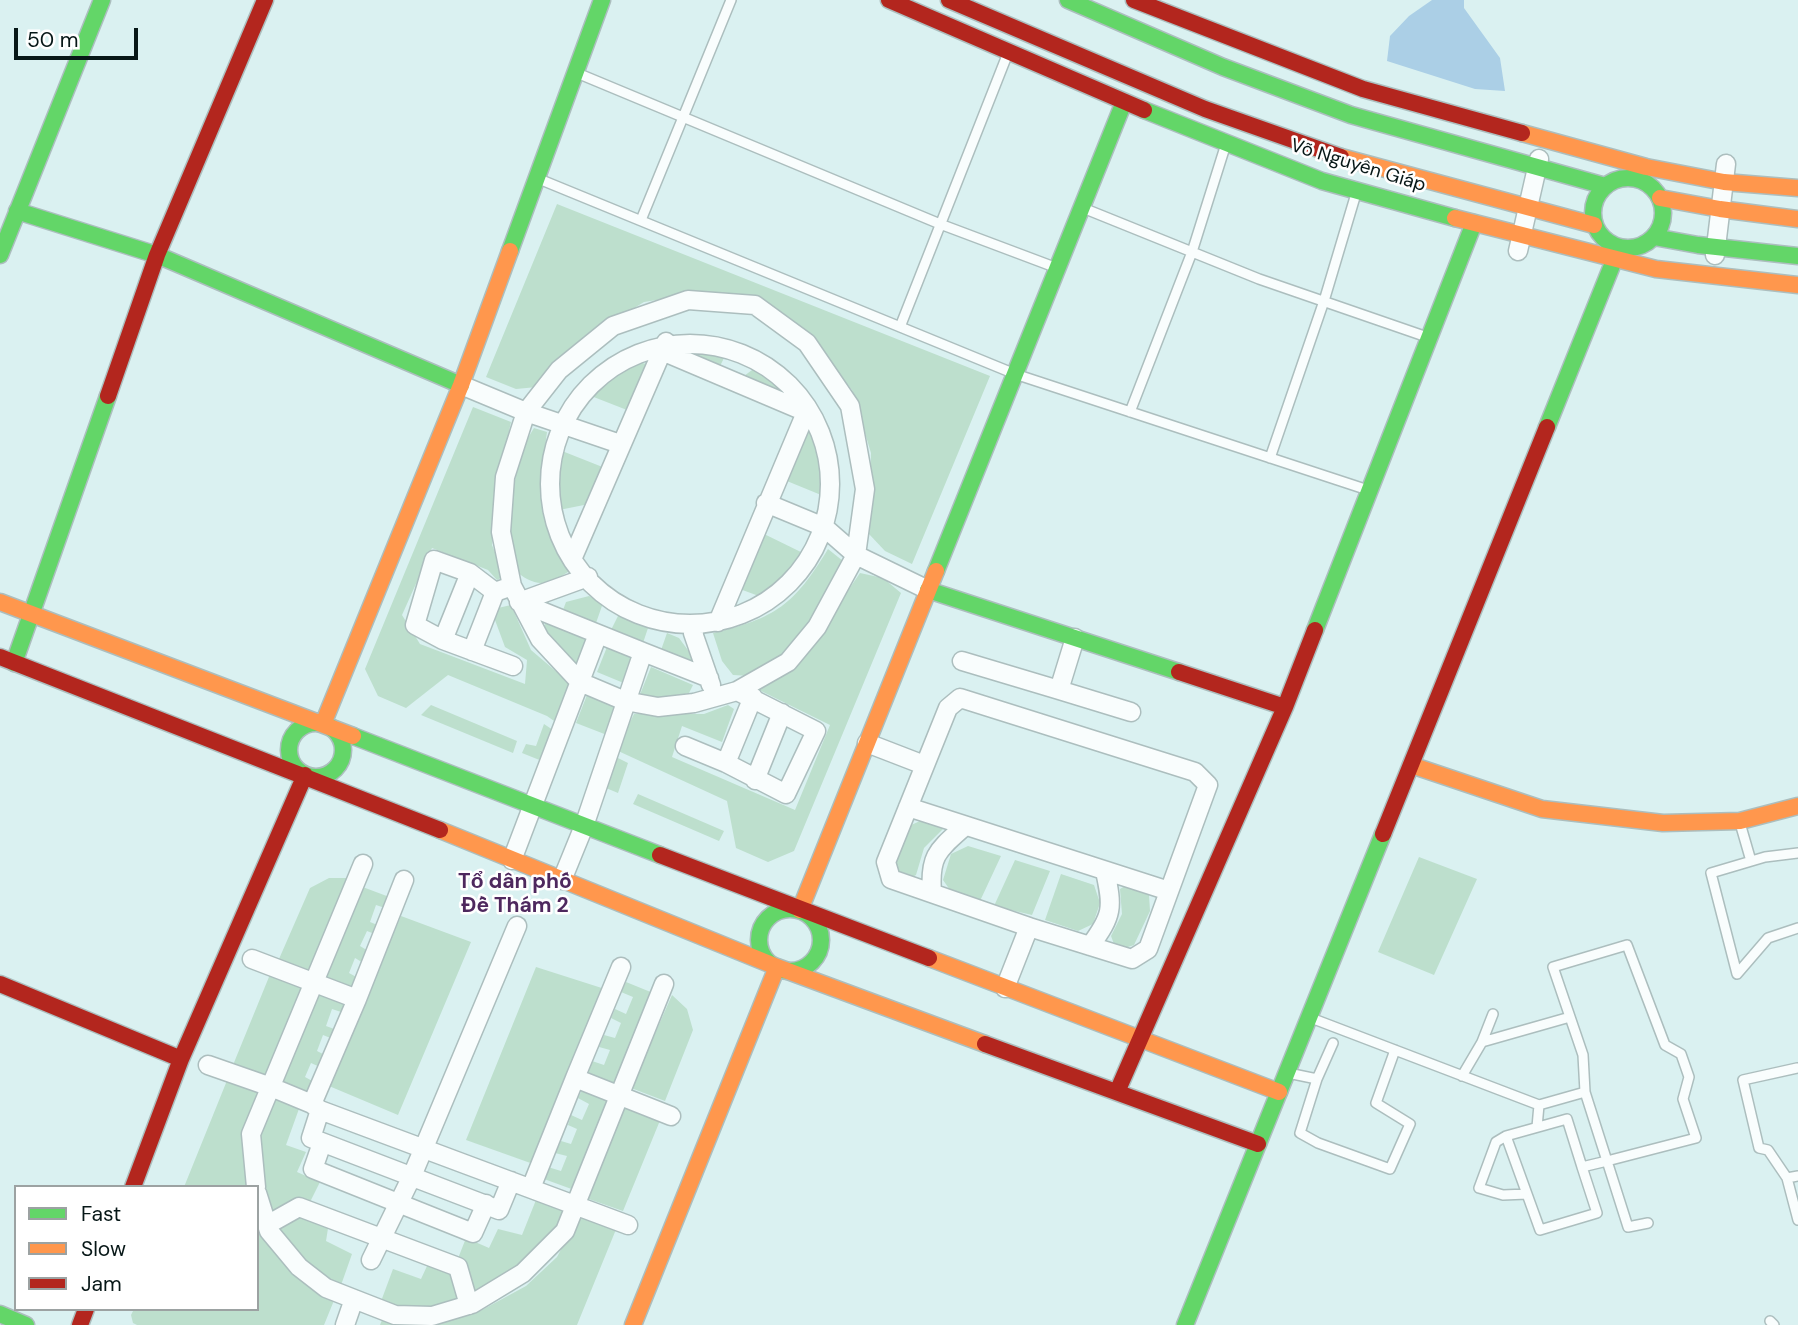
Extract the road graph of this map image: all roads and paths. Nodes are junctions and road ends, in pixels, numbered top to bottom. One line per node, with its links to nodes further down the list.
1 (102, 0): 28 (main road)
2 (265, 0): 40 (main road)
3 (602, 0): 11 (main road)
4 (731, 0): 14 (lane)
5 (888, 0): 10 (main road, Võ Nguyên Giáp)
6 (948, 0): 12 (main road, Võ Nguyên Giáp)
7 (1068, 0): 17 (main road)
8 (1135, 0): 9 (main road)
9 (1164, 5): 15 (main road)
10 (1009, 52): 13 (main road, Võ Nguyên Giáp); 32 (lane)
11 (575, 73): 14 (lane); 20 (main road)
12 (1133, 78): 13 (main road); 26 (main road, Võ Nguyên Giáp)
13 (1124, 102): 16 (main road, Võ Nguyên Giáp); 25 (main road)
14 (683, 117): 30 (lane); 32 (lane)
15 (1546, 131): 17 (street); 18 (main road)
16 (1226, 142): 23 (main road, Võ Nguyên Giáp); 37 (lane)
17 (1537, 167): 21 (main road); 26 (street)
18 (1639, 172): 19 (main road); 21 (main road); 24 (main road)
19 (1725, 173): 22 (main road); 27 (street)
20 (537, 177): 30 (lane); 52 (main road)
21 (1605, 186): 33 (main road)
22 (1798, 188)
23 (1357, 191): 31 (main road, Võ Nguyên Giáp); 45 (lane)
24 (1660, 198): 27 (main road); 34 (main road)
25 (1082, 207): 37 (lane); 42 (main road)
26 (1528, 208): 33 (main road, Võ Nguyên Giáp); 35 (street)
27 (1720, 209): 29 (main road); 36 (street)
28 (17, 212): 39 (main road); 40 (main road)
29 (1798, 219)
30 (641, 220): 46 (lane)
31 (1474, 223): 35 (main road, Võ Nguyên Giáp); 47 (main road)
32 (940, 224): 42 (lane); 46 (lane)
33 (1594, 225): 38 (main road, Võ Nguyên Giáp)
34 (1654, 237): 36 (main road, Võ Nguyên Giáp); 38 (main road, Võ Nguyên Giáp)
35 (1520, 243): 38 (main road, Võ Nguyên Giáp)
36 (1716, 247): 41 (main road, Võ Nguyên Giáp); 43 (street)
37 (1192, 252): 45 (lane); 55 (lane)
38 (1617, 253): 43 (main road, Võ Nguyên Giáp); 95 (main road)
39 (0, 255)
40 (157, 255): 52 (main road); 70 (main road)
41 (1798, 256)
42 (1057, 268): 50 (main road)
43 (1711, 283): 44 (main road, Võ Nguyên Giáp)
44 (1798, 285)
45 (1324, 301): 47 (lane); 58 (lane)
46 (900, 327): 50 (lane)
47 (1429, 338): 59 (main road)
48 (664, 346): 49 (street); 51 (street); 56 (street); 57 (street)
49 (741, 353): 51 (street); 53 (street)
50 (1015, 374): 55 (lane); 66 (main road)
51 (731, 380): 53 (street)
52 (461, 385): 54 (street); 90 (main road)
53 (806, 411): 60 (street); 61 (street)
54 (526, 412): 56 (street); 62 (street); 68 (street)
55 (1130, 412): 58 (lane)
56 (559, 424): 57 (street); 63 (street)
57 (620, 444): 63 (street)
58 (1270, 458): 59 (lane)
59 (1369, 490): 87 (main road)
60 (766, 503): 61 (street); 71 (street)
61 (824, 527): 62 (street); 71 (street)
62 (856, 555): 66 (street); 84 (street)
63 (573, 557): 65 (street)
64 (470, 573): 67 (street); 75 (street); 75 (street)
65 (580, 580): 68 (street); 72 (street)
66 (928, 590): 74 (main road); 91 (main road)
67 (495, 592): 68 (street); 76 (street)
68 (515, 594): 73 (street); 82 (street)
69 (0, 602): 70 (main road)
70 (32, 614): 78 (main road); 90 (main road)
71 (718, 622): 72 (street)
72 (695, 629): 81 (street)
73 (597, 634): 77 (street); 82 (street)
74 (1076, 638): 83 (street); 87 (main road)
75 (443, 640): 76 (street)
76 (472, 651): 80 (street)
77 (643, 652): 81 (street); 86 (street)
78 (7, 660): 96 (main road)
79 (962, 661): 83 (street)
80 (513, 666)
81 (709, 678): 85 (street)
82 (580, 682): 86 (street); 98 (street)
83 (1059, 690): 88 (street)
84 (745, 694): 85 (street); 89 (street); 93 (street)
85 (715, 698): 86 (street)
86 (625, 701): 102 (street)
87 (1285, 707): 129 (main road)
88 (1131, 712)
89 (782, 713): 97 (street); 97 (street)
90 (323, 724): 96 (main road); 96 (main road); 98 (main road)
91 (867, 743): 94 (street); 113 (main road)
92 (685, 746): 93 (street)
93 (726, 763): 97 (street)
94 (924, 765): 100 (street); 111 (street)
95 (1411, 765): 101 (main road); 127 (main road)
96 (305, 775): 105 (main road); 133 (main road)
97 (755, 780)
98 (532, 806): 102 (main road); 105 (street)
99 (1798, 806): 101 (main road)
100 (908, 807): 103 (street); 112 (street)
101 (1740, 821): 106 (lane)
102 (584, 826): 110 (street); 113 (main road)
103 (965, 826): 108 (street); 112 (street)
104 (1797, 857): 106 (lane)
105 (512, 860): 110 (main road)
106 (1751, 861): 116 (lane)
107 (363, 864): 121 (street)
108 (1105, 871): 111 (street); 117 (street)
109 (404, 880): 125 (street)
110 (562, 880): 120 (main road)
111 (1169, 891): 117 (street)
112 (932, 893): 115 (street)
113 (800, 910): 120 (main road); 120 (main road); 124 (main road)
114 (517, 926): 152 (street)
115 (1029, 927): 117 (street); 124 (street)
116 (1798, 928)
117 (1090, 946)
118 (252, 959): 121 (street)
119 (621, 967): 138 (street)
120 (776, 968): 141 (main road); 178 (main road)
121 (315, 982): 125 (street); 140 (street)
122 (0, 984): 133 (main road)
123 (664, 984): 144 (street)
124 (1005, 988): 129 (main road)
125 (357, 999): 146 (street)
126 (1493, 1014): 130 (lane)
127 (1309, 1017): 132 (lane); 136 (main road)
128 (1570, 1017): 130 (lane); 143 (lane); 153 (lane)
129 (1139, 1039): 141 (main road); 142 (main road)
130 (1482, 1042): 137 (lane)
131 (1333, 1043): 139 (lane)
132 (1395, 1050): 137 (lane); 139 (lane)
133 (181, 1059): 159 (main road)
134 (208, 1066): 140 (street)
135 (1797, 1068): 157 (lane)
136 (1287, 1072): 139 (lane); 142 (main road)
137 (1462, 1076): 145 (lane)
138 (575, 1078): 144 (street); 161 (street)
139 (1317, 1079)
140 (271, 1087): 146 (street); 160 (street)
141 (1117, 1092): 151 (main road)
142 (1279, 1092): 151 (main road)
143 (1586, 1092): 145 (lane); 153 (lane)
144 (619, 1095): 147 (street); 166 (street)
145 (1539, 1105): 148 (lane)
146 (316, 1107): 150 (street); 152 (street)
147 (671, 1116)
148 (1537, 1127): 149 (lane); 154 (lane)
149 (1506, 1136): 162 (lane); 162 (lane)
150 (322, 1143): 155 (street); 164 (street)
151 (1258, 1144): 179 (main road)
152 (423, 1147): 155 (street); 158 (street)
153 (1606, 1161): 154 (lane); 168 (lane)
154 (1582, 1167): 162 (lane)
155 (412, 1176): 164 (street); 165 (street)
156 (1798, 1176): 157 (lane)
157 (1787, 1178): 167 (lane)
158 (511, 1181): 161 (street); 165 (street)
159 (134, 1185)
160 (256, 1185)
161 (531, 1188): 166 (street)
162 (1527, 1194)
163 (259, 1199): 169 (street)
164 (399, 1204): 165 (street); 171 (street)
165 (486, 1205)
166 (576, 1205): 170 (street); 174 (street)
167 (1798, 1220)
168 (1648, 1223)
169 (267, 1225): 171 (street); 173 (street)
170 (628, 1225)
171 (382, 1238): 172 (street); 174 (street)
172 (371, 1261)
173 (354, 1299): 174 (street); 177 (street)
174 (469, 1305)
175 (0, 1314): 176 (main road)
176 (26, 1325)
177 (345, 1325)
178 (633, 1325)
179 (1185, 1325)

